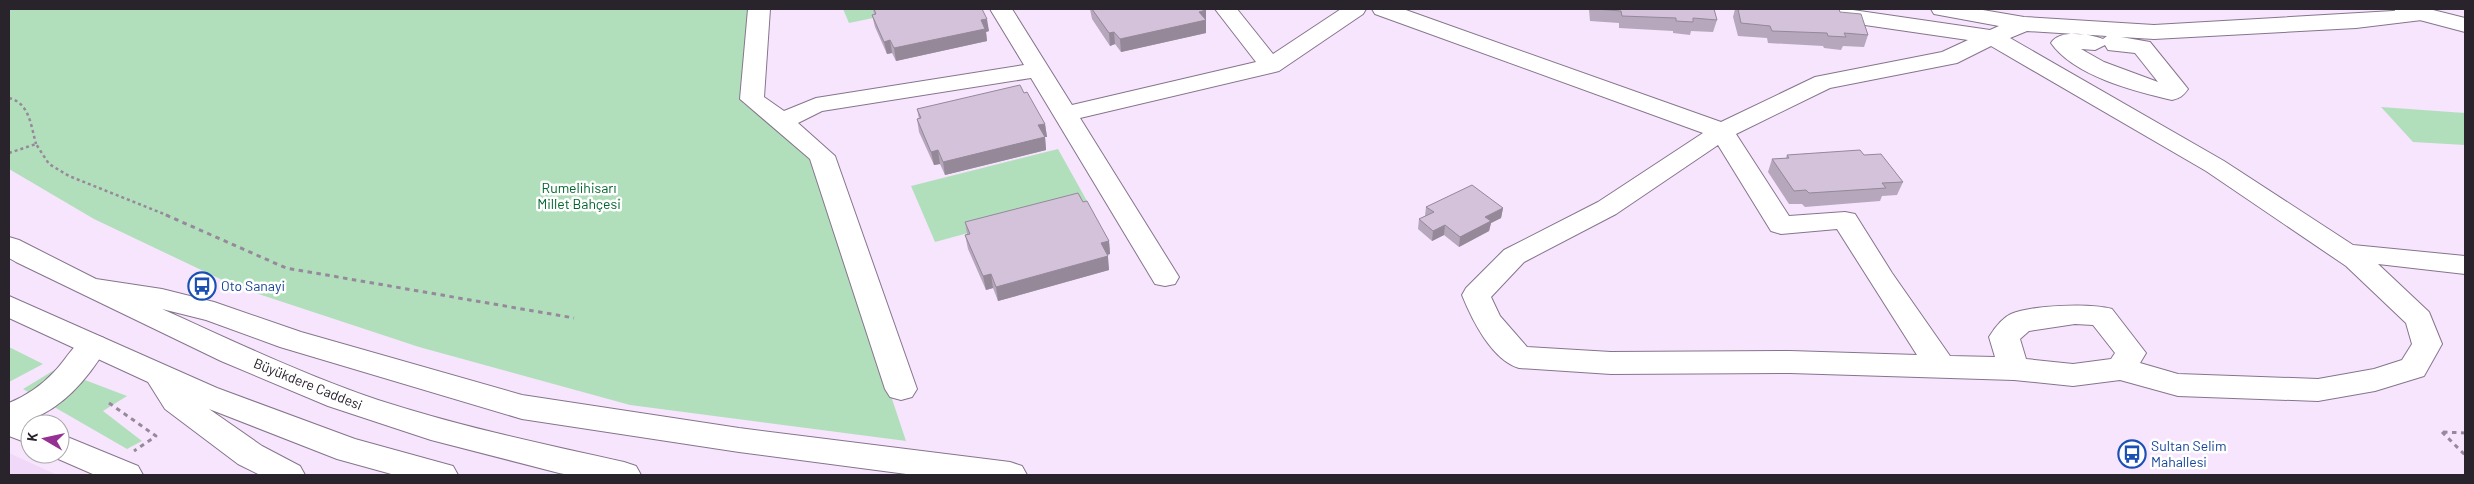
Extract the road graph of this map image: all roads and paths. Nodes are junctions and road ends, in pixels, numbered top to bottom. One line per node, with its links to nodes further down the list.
1 (759, 9): 16 (street)
2 (1001, 9): 13 (street)
3 (1226, 9): 12 (street)
4 (1355, 9): 12 (street)
5 (1383, 9): 17 (street)
6 (1803, 9): 11 (street)
7 (1942, 9): 9 (street)
8 (2414, 11): 9 (street); 10 (street)
9 (2024, 24): 11 (street)
10 (2465, 25)
11 (1992, 37): 17 (street); 21 (street)
12 (1271, 66): 15 (street)
13 (1038, 70): 15 (street); 16 (street)
14 (9, 98): 18 (path)
15 (1065, 114): 23 (street)
16 (782, 121): 32 (street)
17 (1722, 131): 28 (street); 28 (street)
18 (36, 144): 19 (path); 26 (path)
19 (9, 153)
20 (9, 246): 24 (street, Büyükdere Caddesi)
21 (2347, 254): 22 (street); 30 (street)
22 (2465, 264)
23 (1165, 277)
24 (91, 288): 38 (street); 42 (street, Büyükdere Caddesi)
25 (9, 306): 27 (street)
26 (574, 318)
27 (93, 345): 31 (street); 34 (street)
28 (1941, 366): 29 (street)
29 (2014, 369): 30 (street); 30 (street)
30 (2120, 369)
31 (158, 374): 40 (street); 41 (street)
32 (901, 389)
33 (109, 403): 39 (path)
34 (9, 415)
35 (2465, 433): 37 (path)
36 (70, 450): 39 (street)
37 (2465, 455)
38 (919, 471): 43 (street)
39 (118, 472)
40 (288, 475)
41 (441, 475)
42 (624, 475)
43 (1010, 475)

